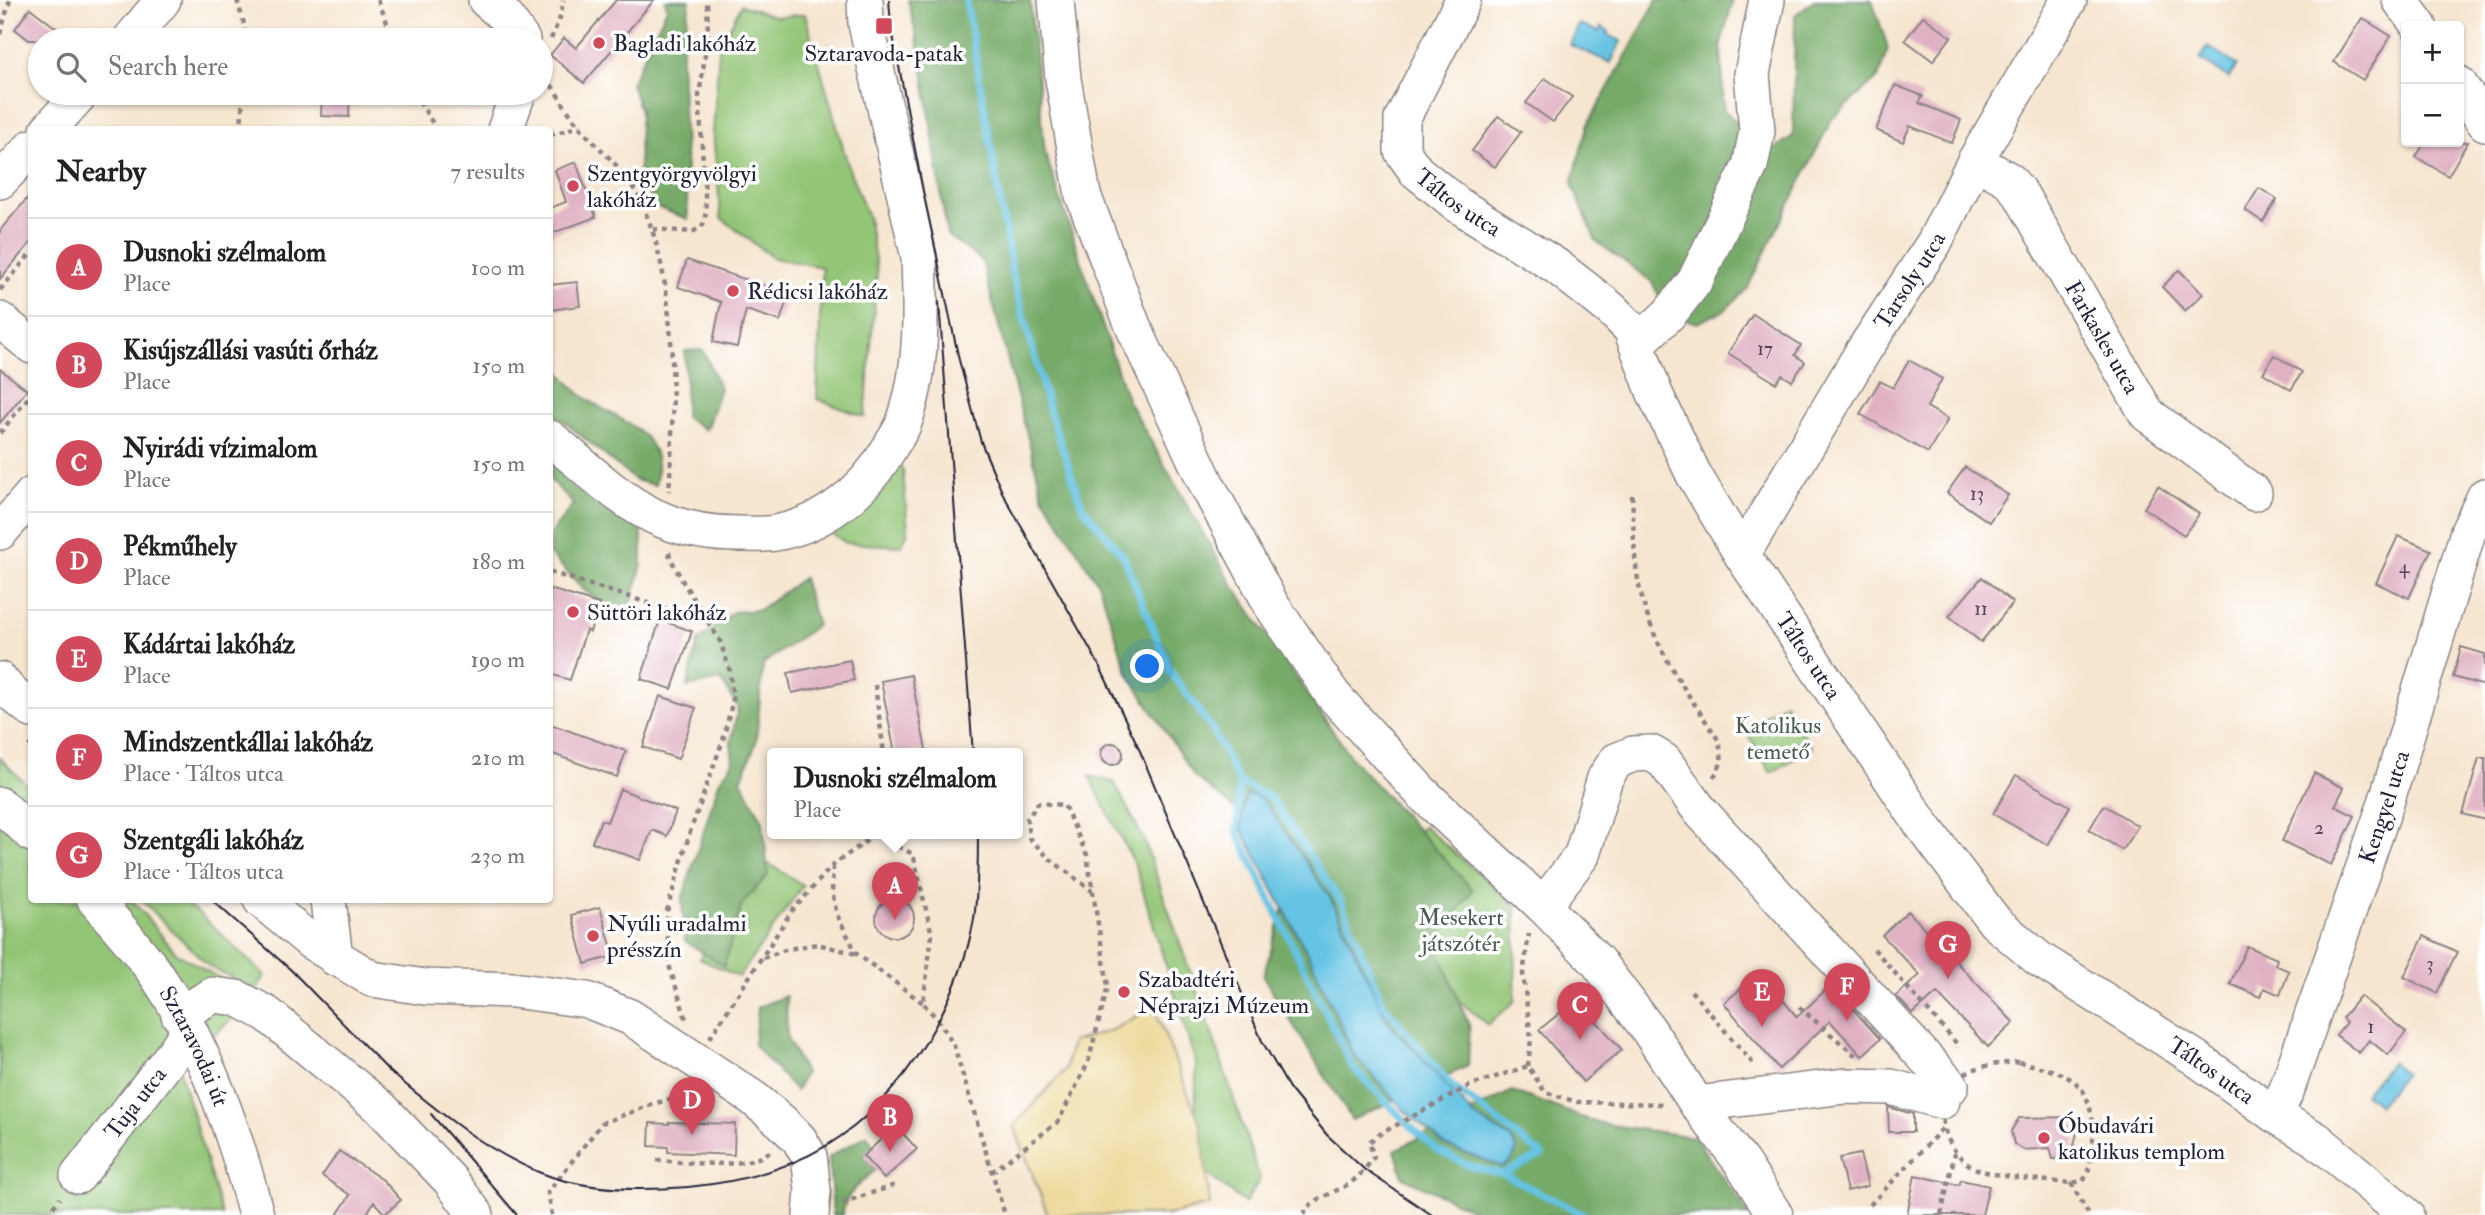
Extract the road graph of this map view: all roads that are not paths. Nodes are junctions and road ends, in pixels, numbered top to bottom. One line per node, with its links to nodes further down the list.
1 (163, 0): 10 (street)
2 (486, 0): 11 (street)
3 (865, 0): 24 (street)
4 (1056, 0): 37 (street)
5 (1463, 0): 23 (street, Táltos utca)
6 (1767, 0): 23 (street)
7 (2069, 0): 19 (street, Tarsoly utca)
8 (2400, 0): 9 (street)
9 (2415, 21)
10 (140, 28)
11 (520, 28)
12 (2464, 92): 15 (street)
13 (70, 105): 16 (street)
14 (514, 105): 17 (street)
15 (2485, 123)
16 (52, 126)
17 (506, 126)
18 (28, 151): 20 (street)
19 (1975, 161): 25 (street, Farkasles utca); 29 (street, Tarsoly utca)
20 (0, 181)
21 (0, 320): 22 (street)
22 (28, 343)
23 (1637, 344): 29 (street, Táltos utca)
24 (553, 440)
25 (2254, 493)
26 (2485, 496): 41 (street, Kengyel utca)
27 (28, 500): 28 (street)
28 (0, 533)
29 (1742, 555): 41 (street, Táltos utca)
30 (0, 680): 31 (street)
31 (28, 707)
32 (0, 805): 33 (street)
33 (28, 830)
34 (97, 903): 39 (street, Sztaravodai út)
35 (265, 903): 38 (street)
36 (328, 903): 38 (street)
37 (1543, 906): 40 (street); 40 (street)
38 (335, 958): 43 (street)
39 (184, 1022): 42 (street, Tuja utca); 44 (street, Sztaravodai út); 45 (street)
40 (1697, 1104): 46 (street)
41 (2275, 1115): 47 (street, Táltos utca)
42 (78, 1176)
43 (811, 1214)
44 (256, 1215)
45 (476, 1215)
46 (1775, 1215)
47 (2406, 1215)

